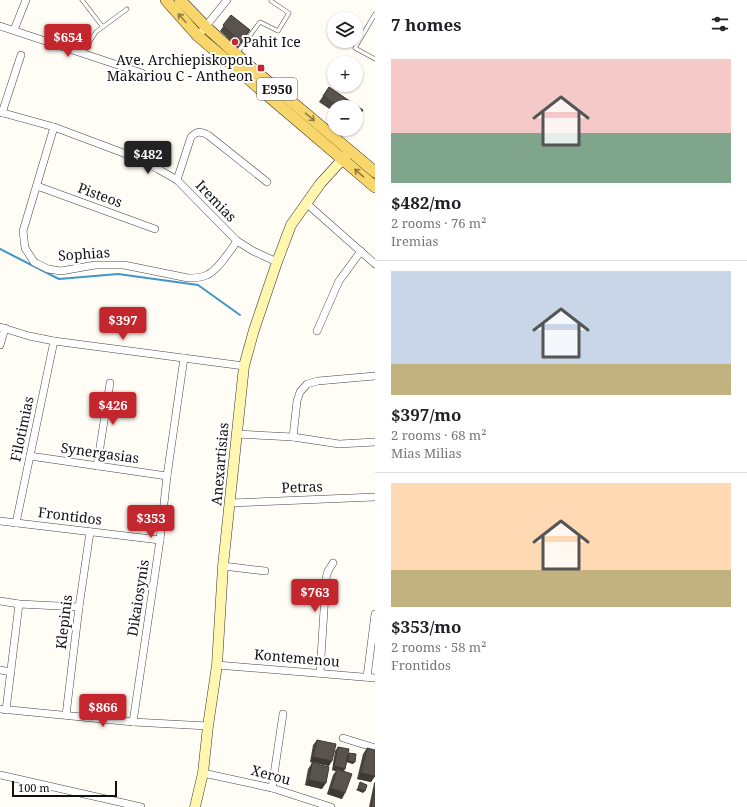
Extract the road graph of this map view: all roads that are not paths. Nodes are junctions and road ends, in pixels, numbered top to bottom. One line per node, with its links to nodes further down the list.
1 (26, 0): 12 (street)
2 (82, 0): 10 (lane)
3 (166, 0): 13 (main road, E950, one-way to 3)
4 (180, 0): 11 (main road, E950)
5 (227, 0): 11 (street)
6 (271, 1): 15 (lane)
7 (127, 9): 10 (lane)
8 (375, 14): 17 (lane)
9 (0, 26): 12 (street)
10 (102, 26): 14 (lane)
11 (206, 27): 13 (street); 15 (main road, E950)
12 (14, 30): 14 (street)
13 (198, 36): 22 (main road, E950)
14 (82, 53): 18 (street)
15 (236, 54): 21 (main road, E950, one-way to 21)
16 (21, 55): 19 (street)
17 (375, 59)
18 (142, 73)
19 (1, 113): 20 (street, Iremias)
20 (54, 127): 24 (street, Iremias); 26 (street, Sophias)
21 (350, 151): 22 (street, Anexartisias); 23 (main road, E950)
22 (342, 159): 27 (main road, E950, one-way to 22); 28 (street, Anexartisias)
23 (375, 172)
24 (177, 180): 25 (street); 30 (street, Iremias)
25 (267, 182)
26 (36, 186): 29 (street, Pisteos); 30 (street, Sophias)
27 (375, 187)
28 (306, 203): 31 (street); 32 (street, Anexartisias)
29 (155, 229)
30 (237, 241): 32 (street, Iremias)
31 (361, 251): 33 (street); 35 (street)
32 (277, 262): 39 (street, Anexartisias)
33 (375, 264)
34 (2, 328): 36 (street); 37 (street)
35 (317, 331)
36 (54, 341): 38 (street); 45 (street, Filotimias)
37 (0, 345)
38 (184, 358): 39 (street); 47 (street, Dikaiosynis)
39 (244, 366): 42 (street, Anexartisias)
40 (375, 376): 43 (street)
41 (110, 383): 46 (street)
42 (236, 434): 43 (street); 49 (street, Anexartisias)
43 (293, 437): 44 (street)
44 (375, 442)
45 (30, 456): 46 (street, Synergasias); 51 (street, Filotimias)
46 (97, 466): 47 (street, Synergasias)
47 (167, 476): 53 (street, Dikaiosynis)
48 (375, 497): 49 (street, Petras)
49 (230, 503): 55 (street, Anexartisias)
50 (0, 521): 51 (street, Frontidos)
51 (16, 523): 52 (street, Frontidos)
52 (90, 532): 53 (street, Frontidos); 59 (street, Klepinis)
53 (160, 540): 69 (street, Dikaiosynis)
54 (333, 563): 64 (street)
55 (223, 566): 56 (street); 61 (street, Anexartisias)
56 (265, 572)
57 (0, 601): 58 (street)
58 (19, 604): 59 (street); 63 (street)
59 (79, 607): 68 (street, Klepinis)
60 (375, 614): 65 (street)
61 (218, 665): 64 (street, Kontemenou); 70 (street, Anexartisias)
62 (0, 670): 63 (street)
63 (11, 672): 66 (street)
64 (320, 673): 65 (street, Kontemenou)
65 (371, 678)
66 (3, 710): 68 (street)
67 (283, 714): 75 (street)
68 (66, 715): 69 (street)
69 (133, 722): 70 (street)
70 (208, 726): 73 (street, Anexartisias)
71 (343, 738): 72 (street)
72 (375, 748)
73 (203, 773): 75 (street, Xerou); 78 (street, Anexartisias)
74 (0, 776): 76 (street)
75 (272, 788): 79 (street, Xerou)
76 (122, 805): 77 (street)
77 (141, 807)
78 (195, 807)
79 (331, 807)

